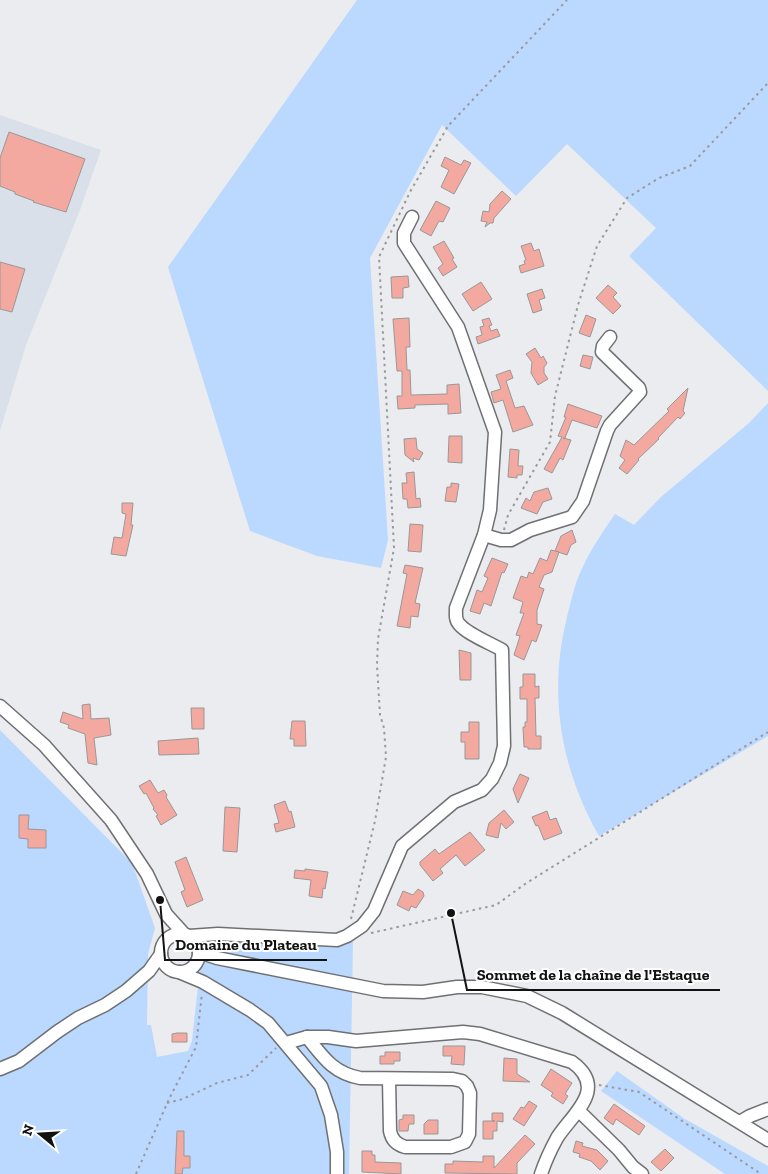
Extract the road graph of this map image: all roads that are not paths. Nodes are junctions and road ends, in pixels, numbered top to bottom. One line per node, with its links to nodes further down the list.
1 (412, 217): 3 (street)
2 (610, 338): 3 (street)
3 (484, 535): 6 (street)
4 (0, 706): 5 (street)
5 (166, 914): 7 (street); 8 (street)
6 (209, 934): 7 (street); 9 (street)
7 (187, 935): 8 (street); 9 (street)
8 (163, 954): 10 (street); 14 (street)
9 (197, 956): 10 (street); 11 (street); 18 (street)
10 (179, 972): 11 (street)
11 (203, 982): 13 (street)
12 (307, 1037): 13 (street); 15 (street); 17 (street)
13 (285, 1042): 20 (street)
14 (0, 1069)
15 (389, 1079): 15 (street)
16 (768, 1109): 18 (street)
17 (579, 1111): 21 (street); 22 (street)
18 (740, 1122): 19 (street)
19 (768, 1140)
20 (337, 1174)
21 (541, 1174)
22 (642, 1174)

